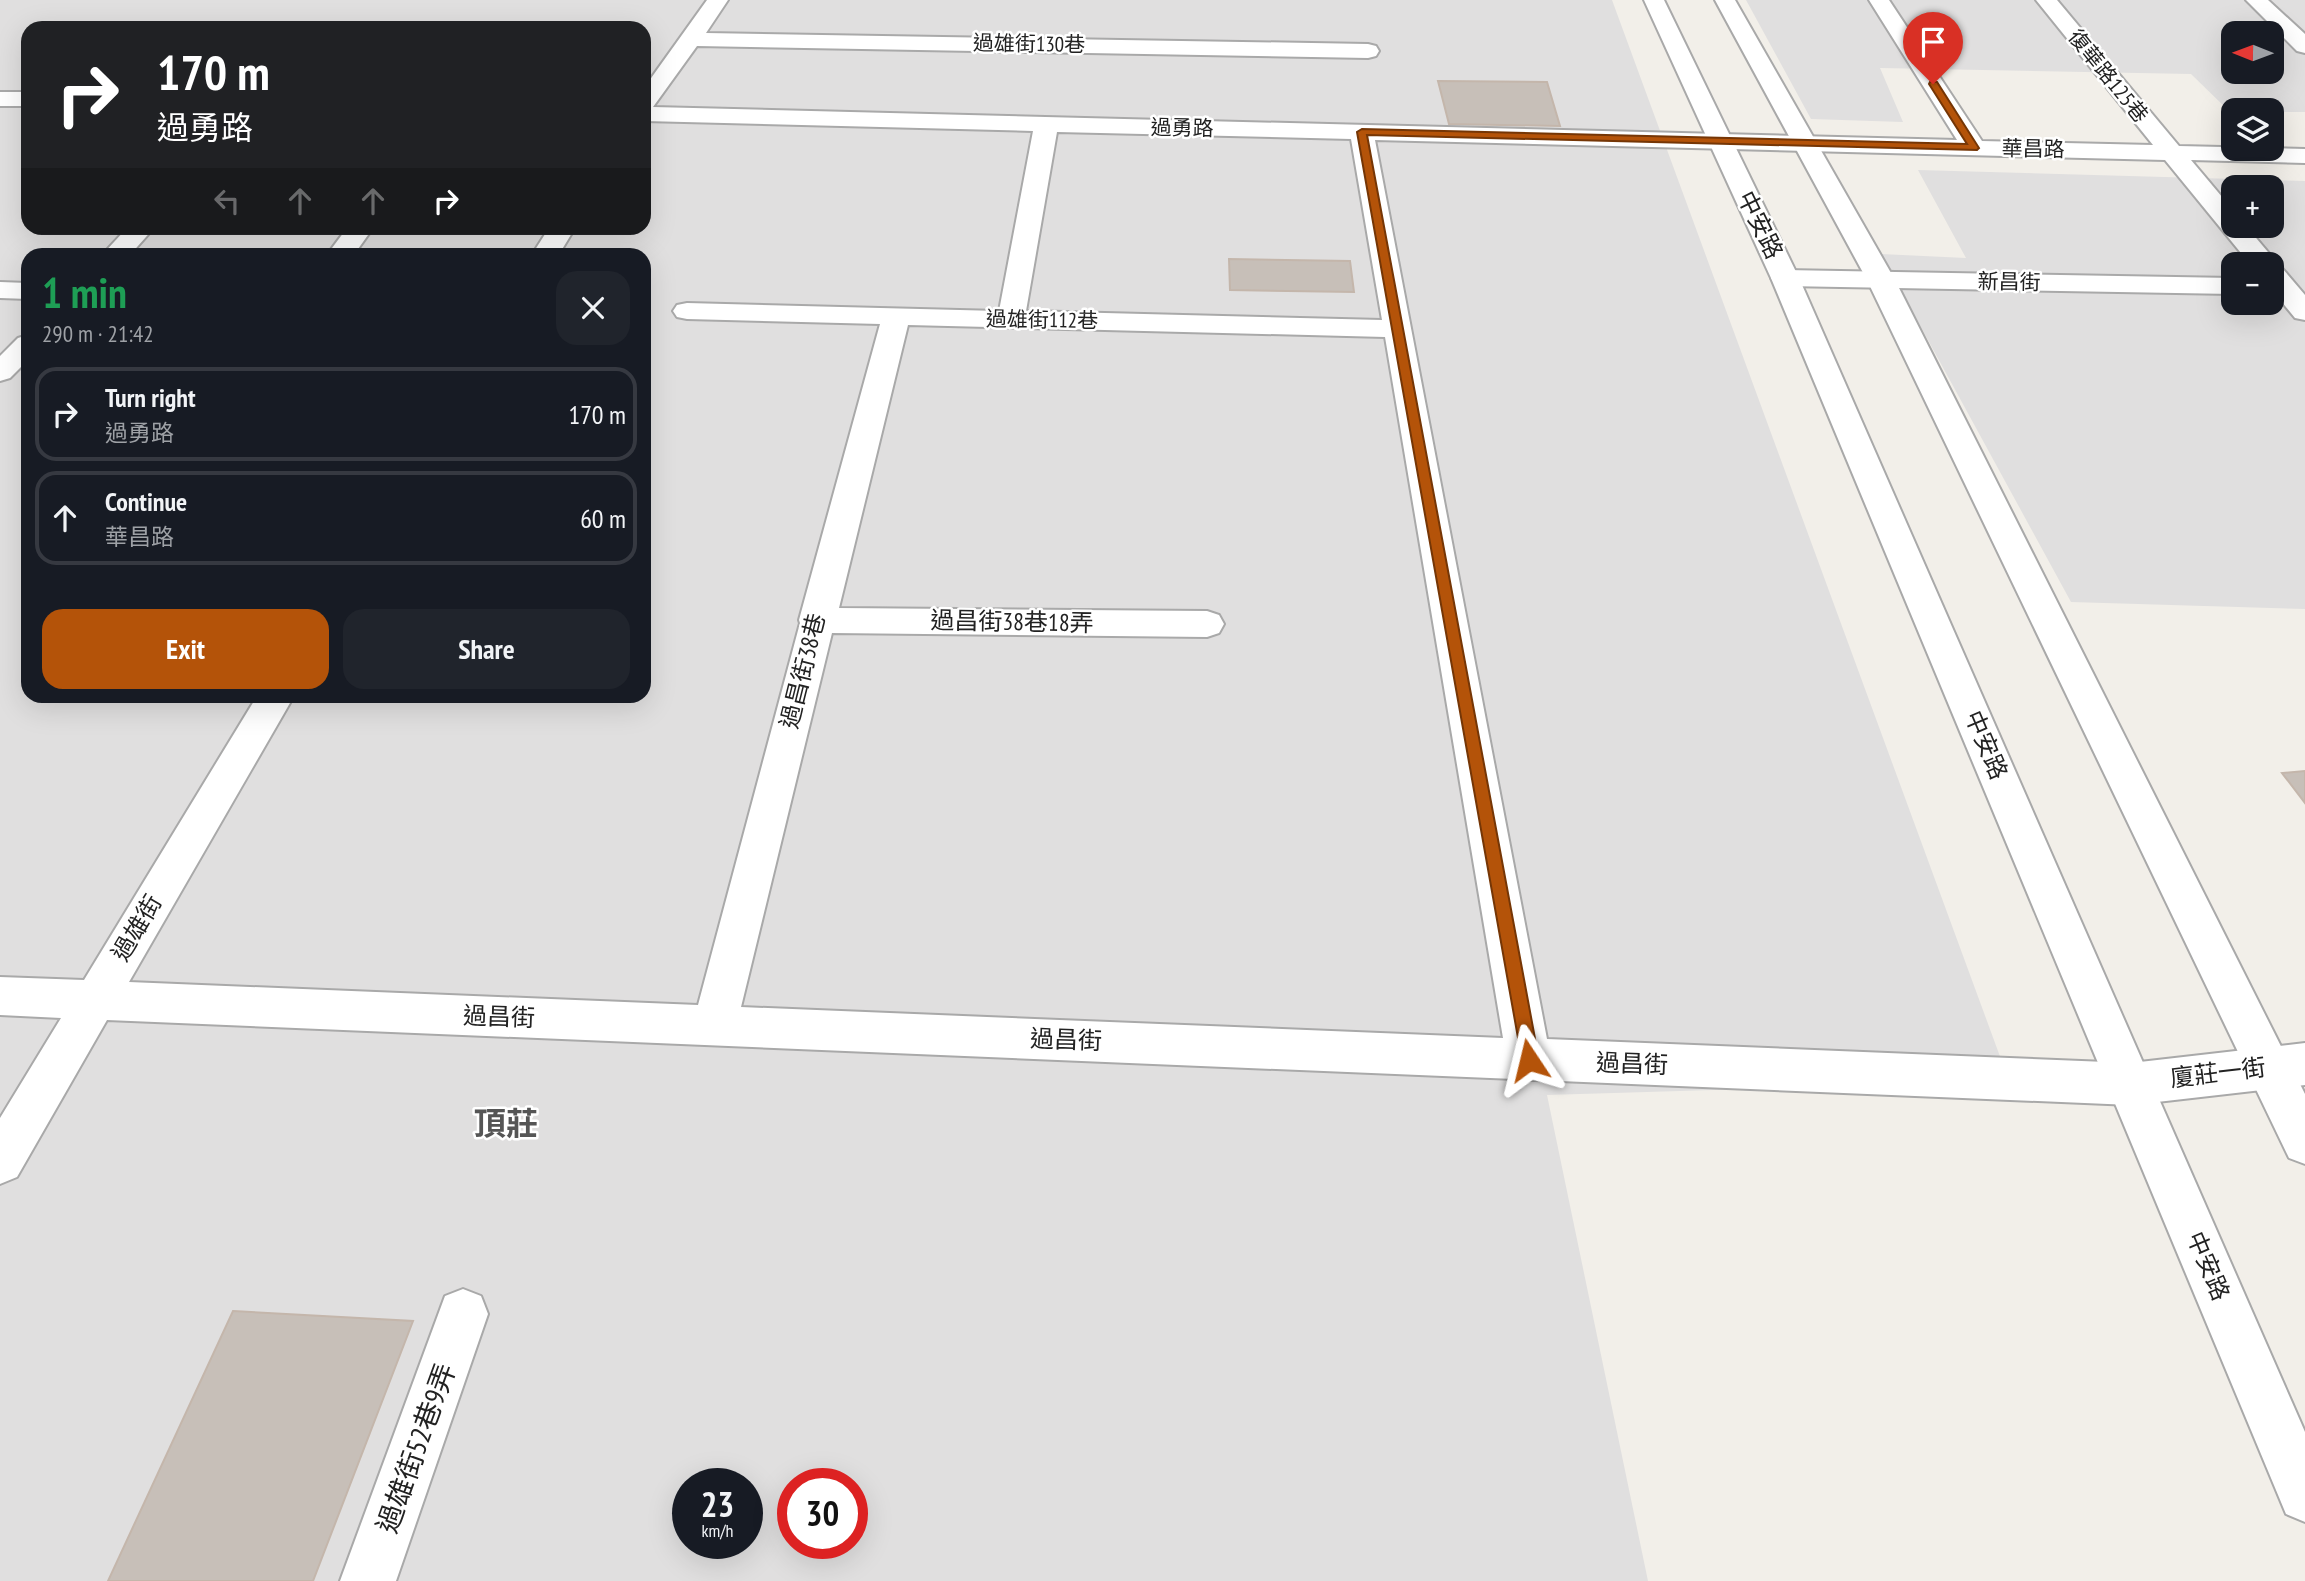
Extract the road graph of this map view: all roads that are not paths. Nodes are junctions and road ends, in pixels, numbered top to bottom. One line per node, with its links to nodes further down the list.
1 (718, 0): 7 (street)
2 (1654, 0): 16 (street, 中安路)
3 (1725, 0): 17 (street)
4 (1879, 0): 18 (street)
5 (2046, 0): 19 (street, 復華路125巷)
6 (2256, 0): 8 (street)
7 (690, 39): 9 (street, 過雄街130巷); 10 (street)
8 (2305, 46)
9 (1368, 51)
10 (651, 94)
11 (0, 99): 12 (street)
12 (21, 99)
13 (651, 114): 14 (street, 過勇路)
14 (1046, 124): 15 (street, 過勇路); 33 (street)
15 (1362, 132): 16 (street, 過勇路); 34 (street)
16 (1719, 141): 17 (street, 華昌路); 24 (street, 中安路)
17 (1802, 143): 18 (street, 華昌路); 25 (street)
18 (1974, 148): 19 (street, 華昌路)
19 (2169, 153): 20 (street, 華昌路); 23 (street, 復華路125巷)
20 (2305, 156)
21 (134, 235): 22 (street)
22 (122, 248)
23 (2253, 252)
24 (1785, 278): 25 (street, 新昌街); 45 (street, 中安路)
25 (1881, 280): 27 (street, 新昌街); 44 (street)
26 (2284, 285): 31 (street)
27 (2221, 286)
28 (0, 290): 29 (street)
29 (21, 290)
30 (687, 311): 32 (street, 過雄街112巷)
31 (2305, 312)
32 (895, 317): 33 (street, 過雄街112巷); 37 (street, 過昌街38巷)
33 (1011, 320): 34 (street, 過雄街112巷)
34 (1397, 329): 43 (street)
35 (21, 351): 36 (street)
36 (0, 372)
37 (816, 620): 38 (street, 過昌街38巷18弄); 42 (street, 過昌街38巷)
38 (1207, 624)
39 (272, 703): 41 (street, 過雄街)
40 (0, 996): 41 (street, 過昌街)
41 (94, 1000): 42 (street, 過昌街); 47 (street, 過雄街)
42 (714, 1026): 43 (street, 過昌街)
43 (1529, 1060): 45 (street, 過昌街)
44 (2286, 1066): 45 (street, 廈莊一街); 46 (street)
45 (2132, 1084): 49 (street, 中安路)
46 (2305, 1142)
47 (0, 1161)
48 (463, 1314): 50 (street, 過雄街52巷9弄)
49 (2305, 1495)
50 (368, 1581)

